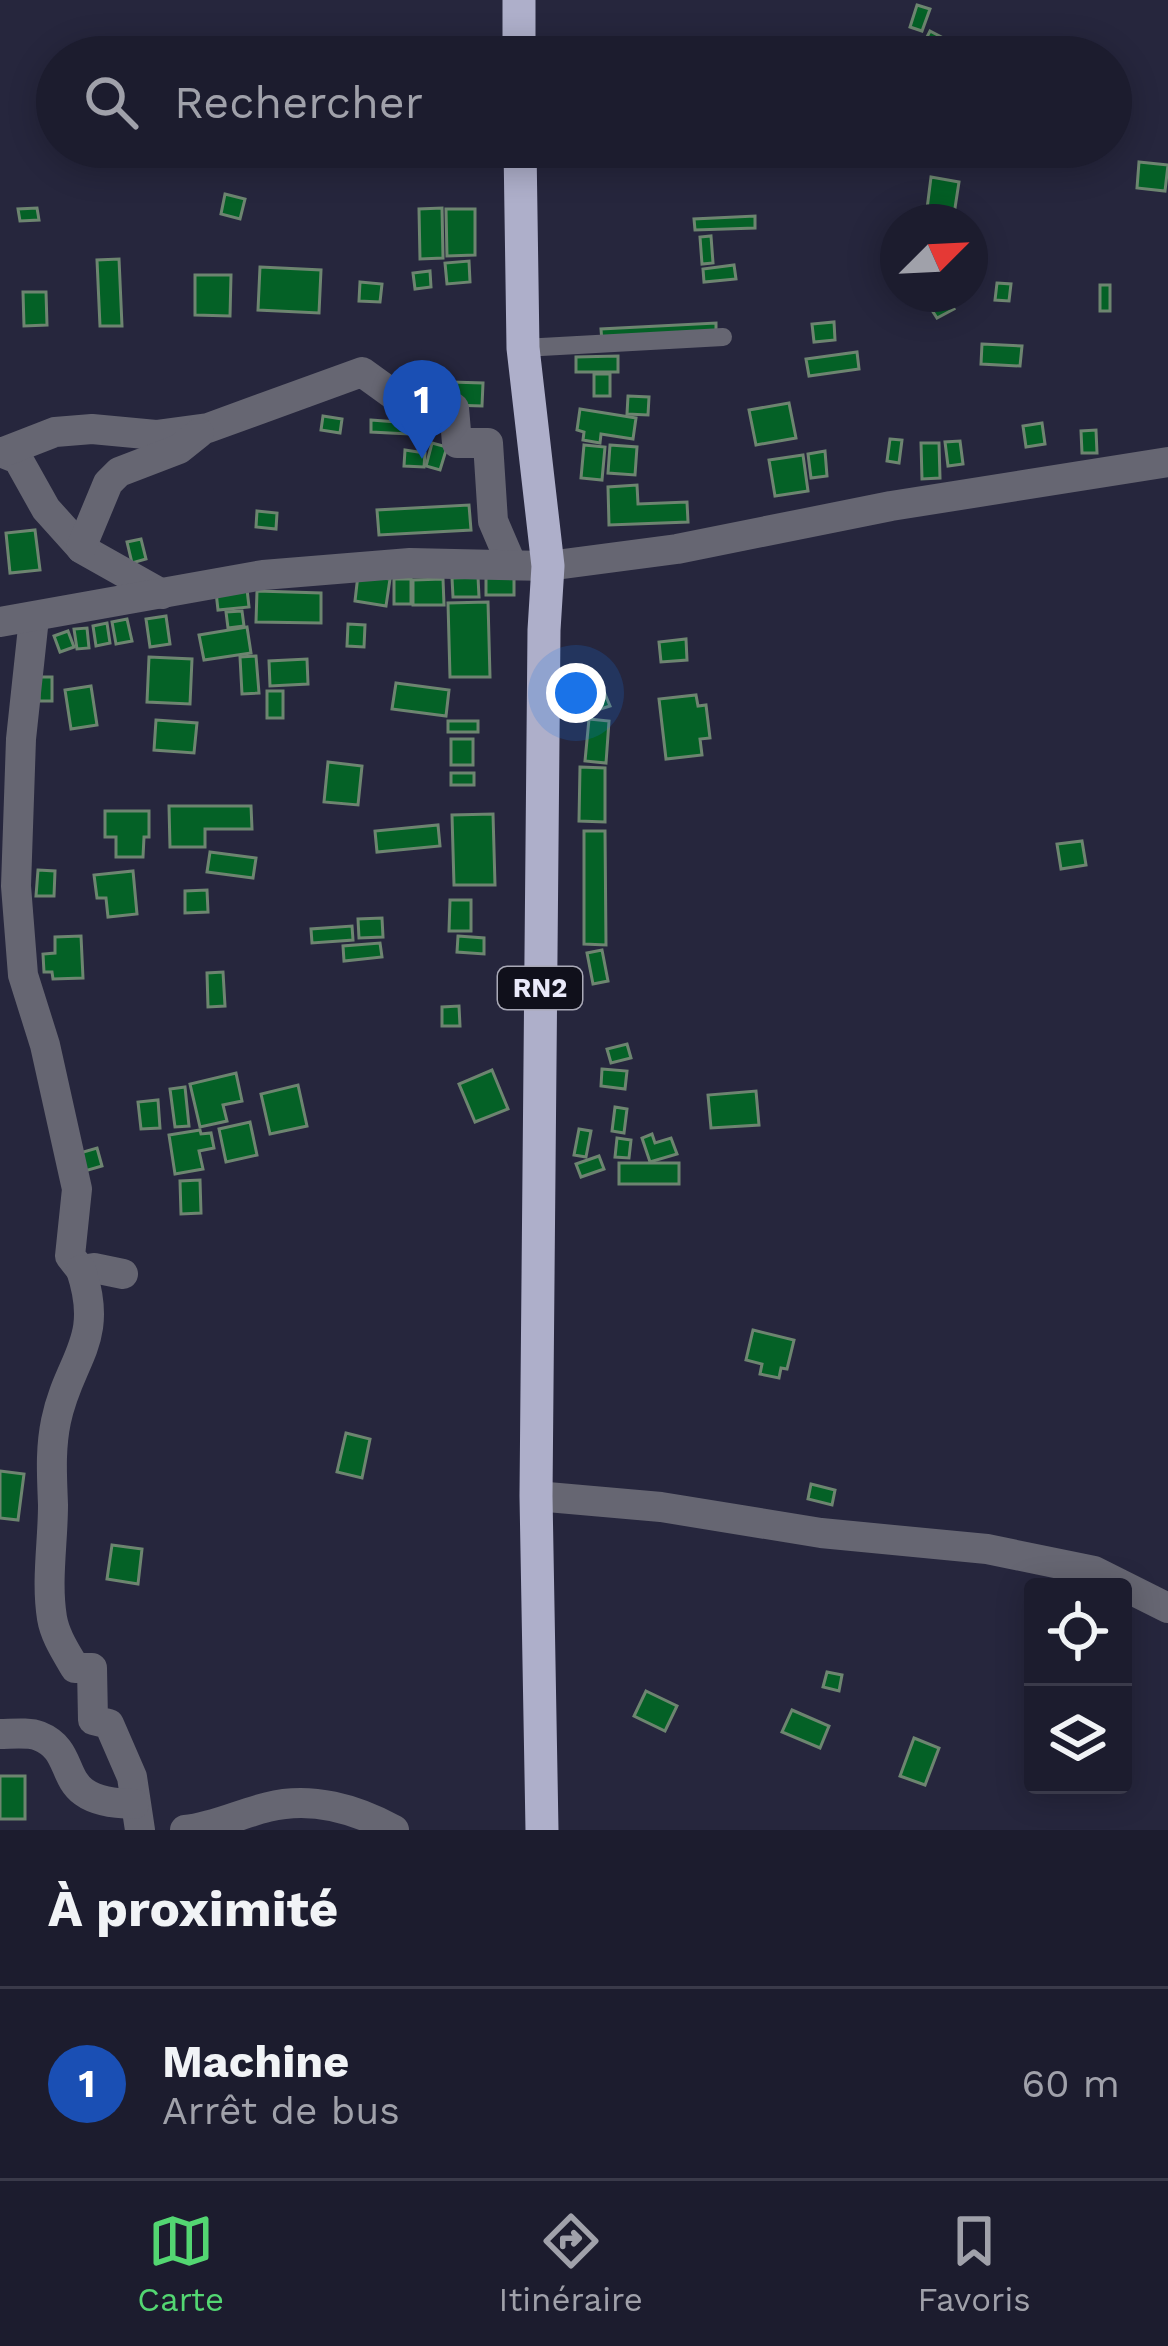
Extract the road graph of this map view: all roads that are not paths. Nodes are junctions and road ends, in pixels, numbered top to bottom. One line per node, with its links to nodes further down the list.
1 (519, 0): 2 (highway)
2 (519, 36)
3 (520, 168): 5 (highway, RN2)
4 (723, 337): 5 (lane)
5 (523, 348): 11 (highway, RN2)
6 (204, 429): 7 (street); 9 (street); 10 (street)
7 (0, 453): 9 (street)
8 (1168, 462): 11 (street)
9 (81, 548): 12 (street)
10 (511, 563): 11 (street); 12 (street)
11 (548, 566): 17 (highway, RN2)
12 (162, 594): 13 (street)
13 (34, 618): 14 (street); 15 (street)
14 (0, 622)
15 (81, 1270): 16 (street); 20 (street)
16 (124, 1274)
17 (536, 1496): 18 (street); 23 (highway, RN2)
18 (1168, 1608)
19 (0, 1733): 20 (street)
20 (137, 1817)
21 (185, 1830): 22 (street)
22 (394, 1830)
23 (542, 1830)

